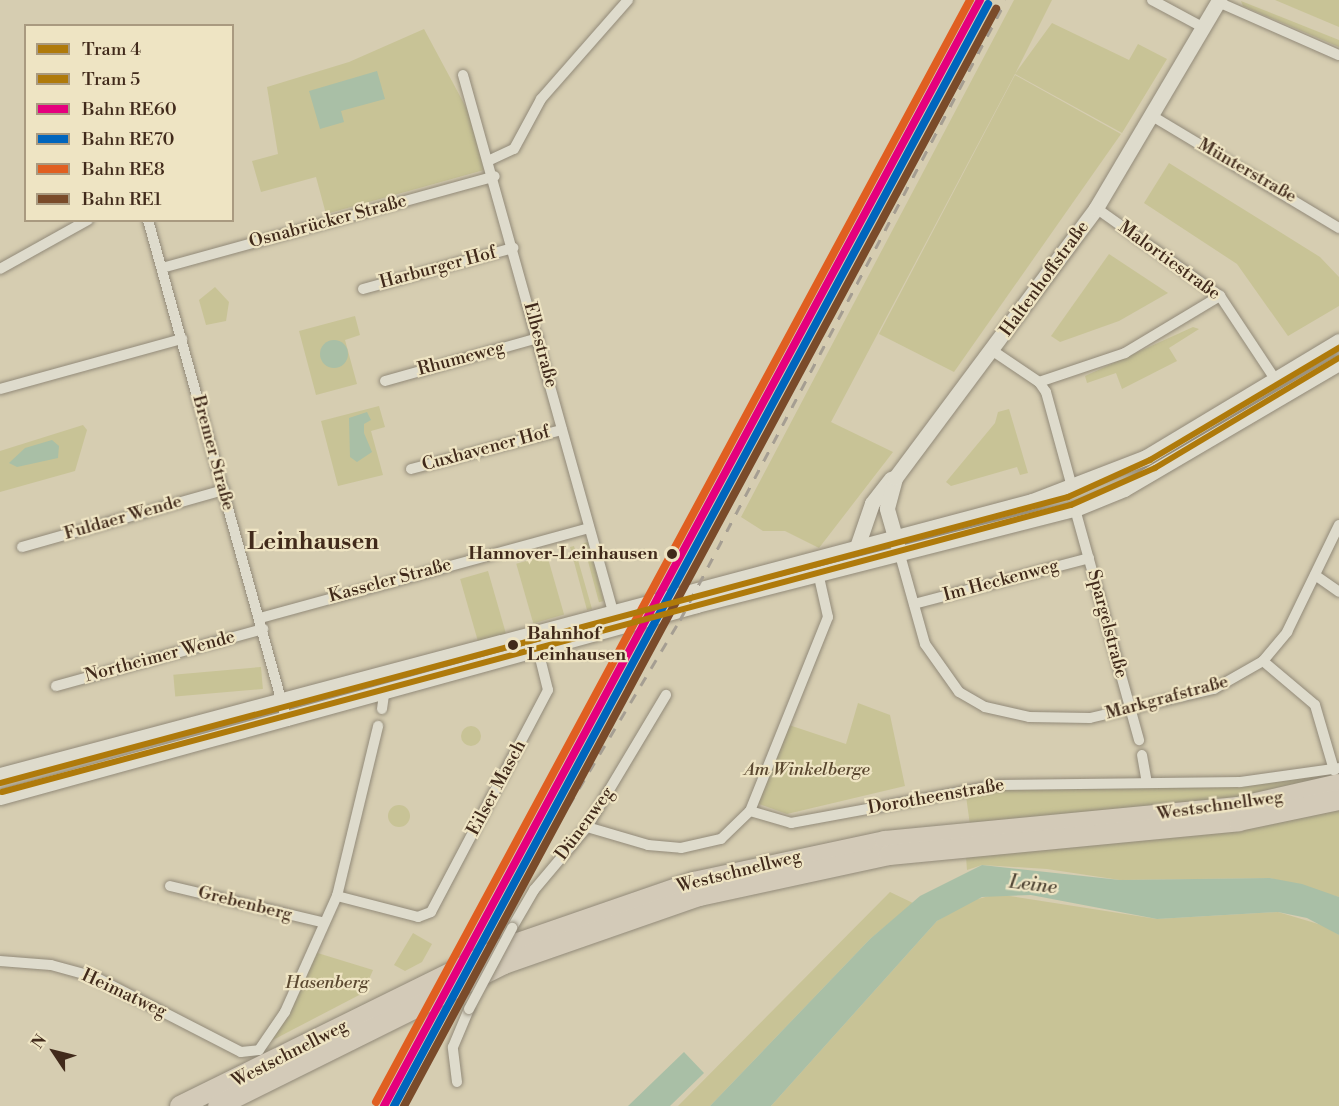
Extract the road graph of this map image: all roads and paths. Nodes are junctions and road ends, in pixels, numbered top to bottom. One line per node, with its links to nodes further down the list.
1 (628, 0): 8 (street)
2 (1152, 0): 4 (street)
3 (1218, 1): 4 (street, Haltenhoffstraße); 5 (street)
4 (1204, 28): 7 (street, Haltenhoffstraße)
5 (1339, 54)
6 (463, 75): 8 (street, Elbestraße)
7 (1154, 117): 10 (street, Haltenhoffstraße); 13 (street, Münterstraße)
8 (490, 160): 9 (street, Elbestraße)
9 (495, 176): 14 (street, Elbestraße); 15 (street, Osnabrücker Straße)
10 (1096, 208): 18 (street, Malortiestraße); 22 (street, Haltenhoffstraße)
11 (84, 222): 16 (street)
12 (149, 222): 15 (street, Bremer Straße)
13 (1339, 228)
14 (513, 248): 17 (street, Harburger Hof); 19 (street, Elbestraße)
15 (162, 268): 20 (street, Bremer Straße)
16 (0, 269)
17 (363, 289)
18 (1220, 296): 24 (street, Malortiestraße); 26 (street)
19 (538, 338): 25 (street, Rhumeweg); 28 (street, Elbestraße)
20 (182, 339): 27 (street); 32 (street, Bremer Straße)
21 (1339, 341): 24 (street)
22 (993, 351): 26 (street); 30 (street, Haltenhoffstraße)
23 (1339, 363): 33 (street)
24 (1275, 379): 31 (street)
25 (385, 381)
26 (1039, 382): 31 (street)
27 (0, 389)
28 (562, 430): 29 (street, Cuxhavener Hof); 35 (street, Elbestraße)
29 (411, 469)
30 (900, 471): 36 (street, Haltenhoffstraße); 37 (street)
31 (1072, 487): 36 (street)
32 (224, 490): 38 (street, Fuldaer Wende); 46 (street, Bremer Straße)
33 (1075, 509): 39 (street); 40 (street, Spargelstraße)
34 (1339, 525): 41 (street, Markgrafstraße)
35 (590, 528): 45 (street, Elbestraße); 46 (street, Kasseler Straße)
36 (895, 536): 37 (street); 39 (street, Haltenhoffstraße)
37 (858, 544): 45 (street)
38 (22, 547)
39 (900, 555): 42 (street); 44 (street, Markgrafstraße)
40 (1089, 558): 44 (street, Im Heckenweg); 53 (street, Spargelstraße)
41 (1315, 575): 43 (street); 49 (street, Markgrafstraße)
42 (819, 577): 48 (street); 63 (street)
43 (1339, 592)
44 (914, 604): 53 (street, Markgrafstraße)
45 (614, 615): 52 (street)
46 (260, 618): 47 (street, Bremer Straße)
47 (263, 630): 50 (street, Northeimer Wende); 52 (street, Bremer Straße)
48 (539, 653): 54 (street); 66 (street, Eilser Masch)
49 (1263, 661): 53 (street, Markgrafstraße); 58 (street)
50 (56, 686)
51 (666, 695): 64 (street, Dünenweg)
52 (281, 700): 54 (street, Bremer Straße); 59 (street)
53 (1130, 711): 56 (street, Spargelstraße)
54 (286, 721): 61 (street)
55 (378, 726): 66 (street)
56 (1139, 740)
57 (1142, 755): 60 (street)
58 (1337, 774): 60 (street, Dorotheenstraße); 70 (highway, Westschnellweg)
59 (0, 775)
60 (1147, 782): 63 (street, Dorotheenstraße)
61 (0, 797)
62 (1339, 800): 71 (highway, Westschnellweg)
63 (750, 811): 64 (street)
64 (587, 827): 69 (street, Dünenweg, bridge)
65 (170, 886): 67 (street, Grebenberg)
66 (336, 896): 67 (street)
67 (321, 922): 68 (street, Heimatweg)
68 (0, 961)
69 (457, 1082)
70 (180, 1106)
71 (218, 1106)

